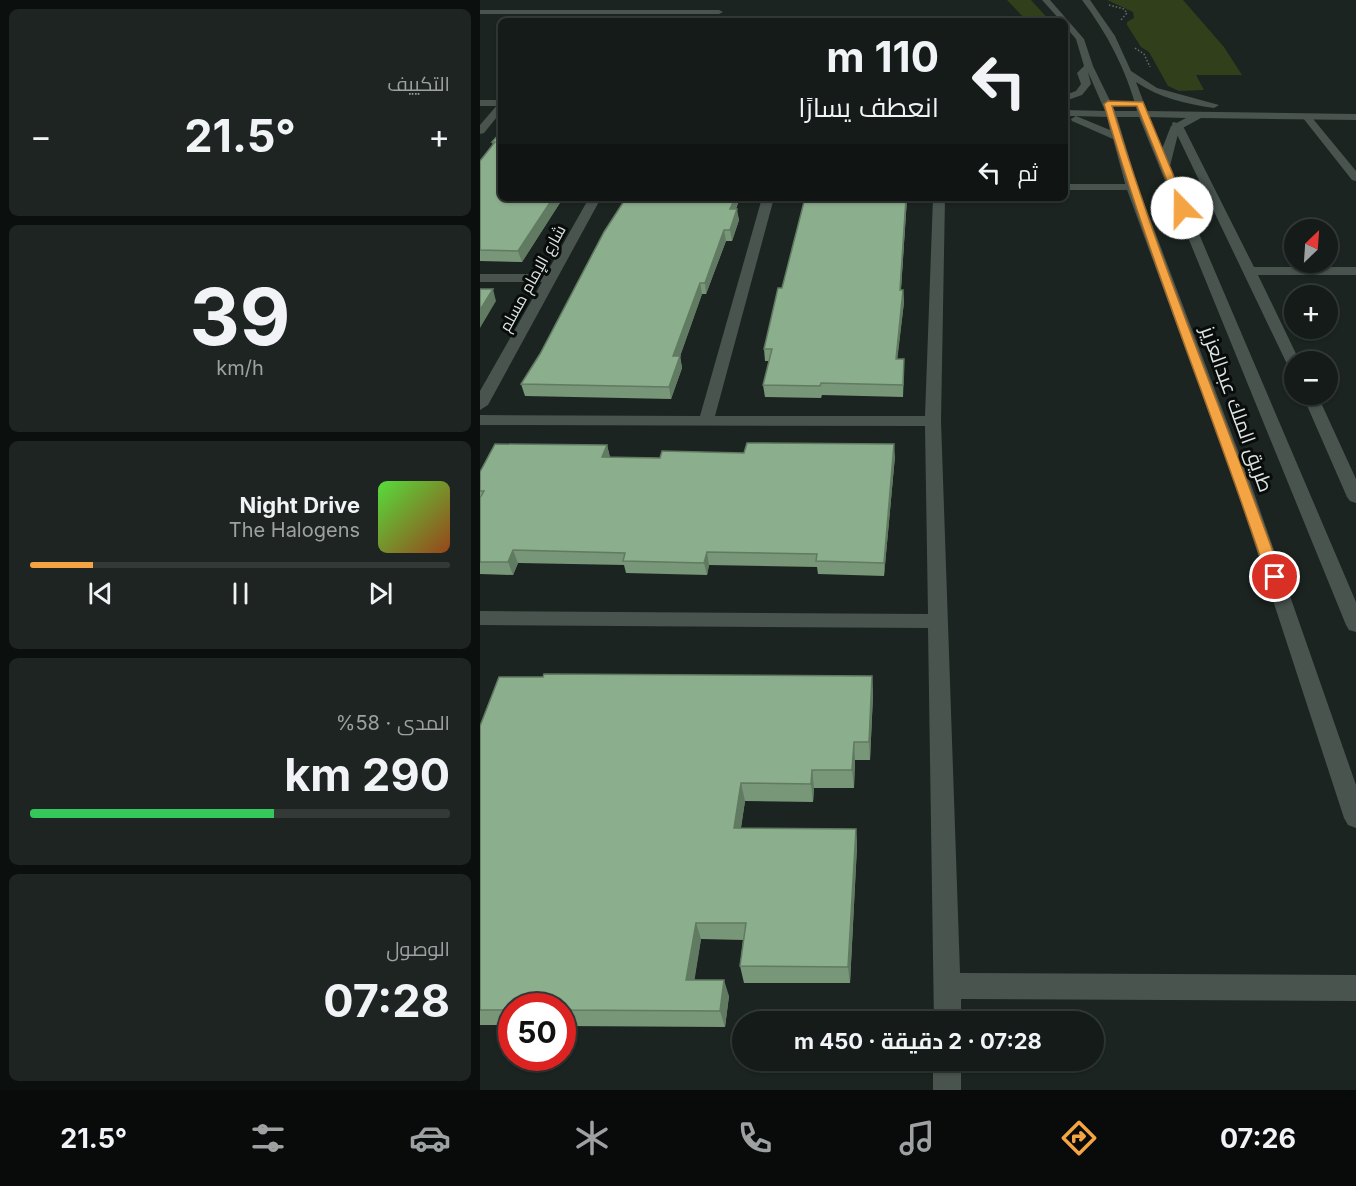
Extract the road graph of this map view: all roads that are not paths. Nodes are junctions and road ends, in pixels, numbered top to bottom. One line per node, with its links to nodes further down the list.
1 (702, 0): 6 (street)
2 (1046, 0): 8 (street, طريق الملك عبدالعزيز)
3 (1086, 0): 11 (street, طريق الملك عبدالعزيز)
4 (480, 12): 6 (street)
5 (718, 14): 6 (street)
6 (693, 17): 7 (street)
7 (480, 18)
8 (1062, 18)
9 (1068, 25): 10 (street, طريق الملك عبدالعزيز)
10 (1089, 66): 12 (street); 18 (street, طريق الملك عبدالعزيز)
11 (1128, 73): 16 (street); 19 (street, طريق الملك عبدالعزيز)
12 (1068, 97)
13 (480, 104): 14 (street)
14 (498, 104)
15 (1068, 104): 18 (street)
16 (1215, 105): 17 (street); 19 (street)
17 (1285, 105)
18 (1110, 109): 19 (street); 23 (street); 29 (street, طريق الملك عبدالعزيز)
19 (1142, 109): 22 (street); 30 (street, طريق الملك عبدالعزيز)
20 (480, 115): 21 (street)
21 (497, 115): 28 (street)
22 (1224, 115): 24 (street); 27 (street)
23 (1068, 116)
24 (1306, 116): 26 (street); 31 (street)
25 (1068, 117): 29 (street)
26 (1356, 117)
27 (1177, 124): 30 (street); 37 (street)
28 (480, 131)
29 (1118, 137): 33 (street, طريق الملك عبدالعزيز)
30 (1165, 165): 50 (street, طريق الملك عبدالعزيز)
31 (1356, 178)
32 (1068, 187): 33 (street)
33 (1132, 188): 51 (street, طريق الملك عبدالعزيز)
34 (593, 201): 40 (street, شارع الإمام مسلم)
35 (767, 201): 45 (street)
36 (939, 201): 46 (street)
37 (1249, 271): 38 (street); 41 (street)
38 (1356, 271)
39 (480, 278): 40 (street)
40 (550, 278): 42 (street, شارع الإمام مسلم)
41 (1288, 351)
42 (480, 405)
43 (1314, 405): 47 (street)
44 (480, 420): 45 (street)
45 (706, 421): 46 (street)
46 (933, 421): 49 (street)
47 (1356, 497)
48 (480, 618): 49 (street)
49 (938, 621): 52 (street)
50 (1356, 625)
51 (1356, 818)
52 (948, 986): 53 (street); 54 (street)
53 (1356, 988)
54 (948, 1011)
55 (947, 1071): 56 (street)
56 (947, 1090)

